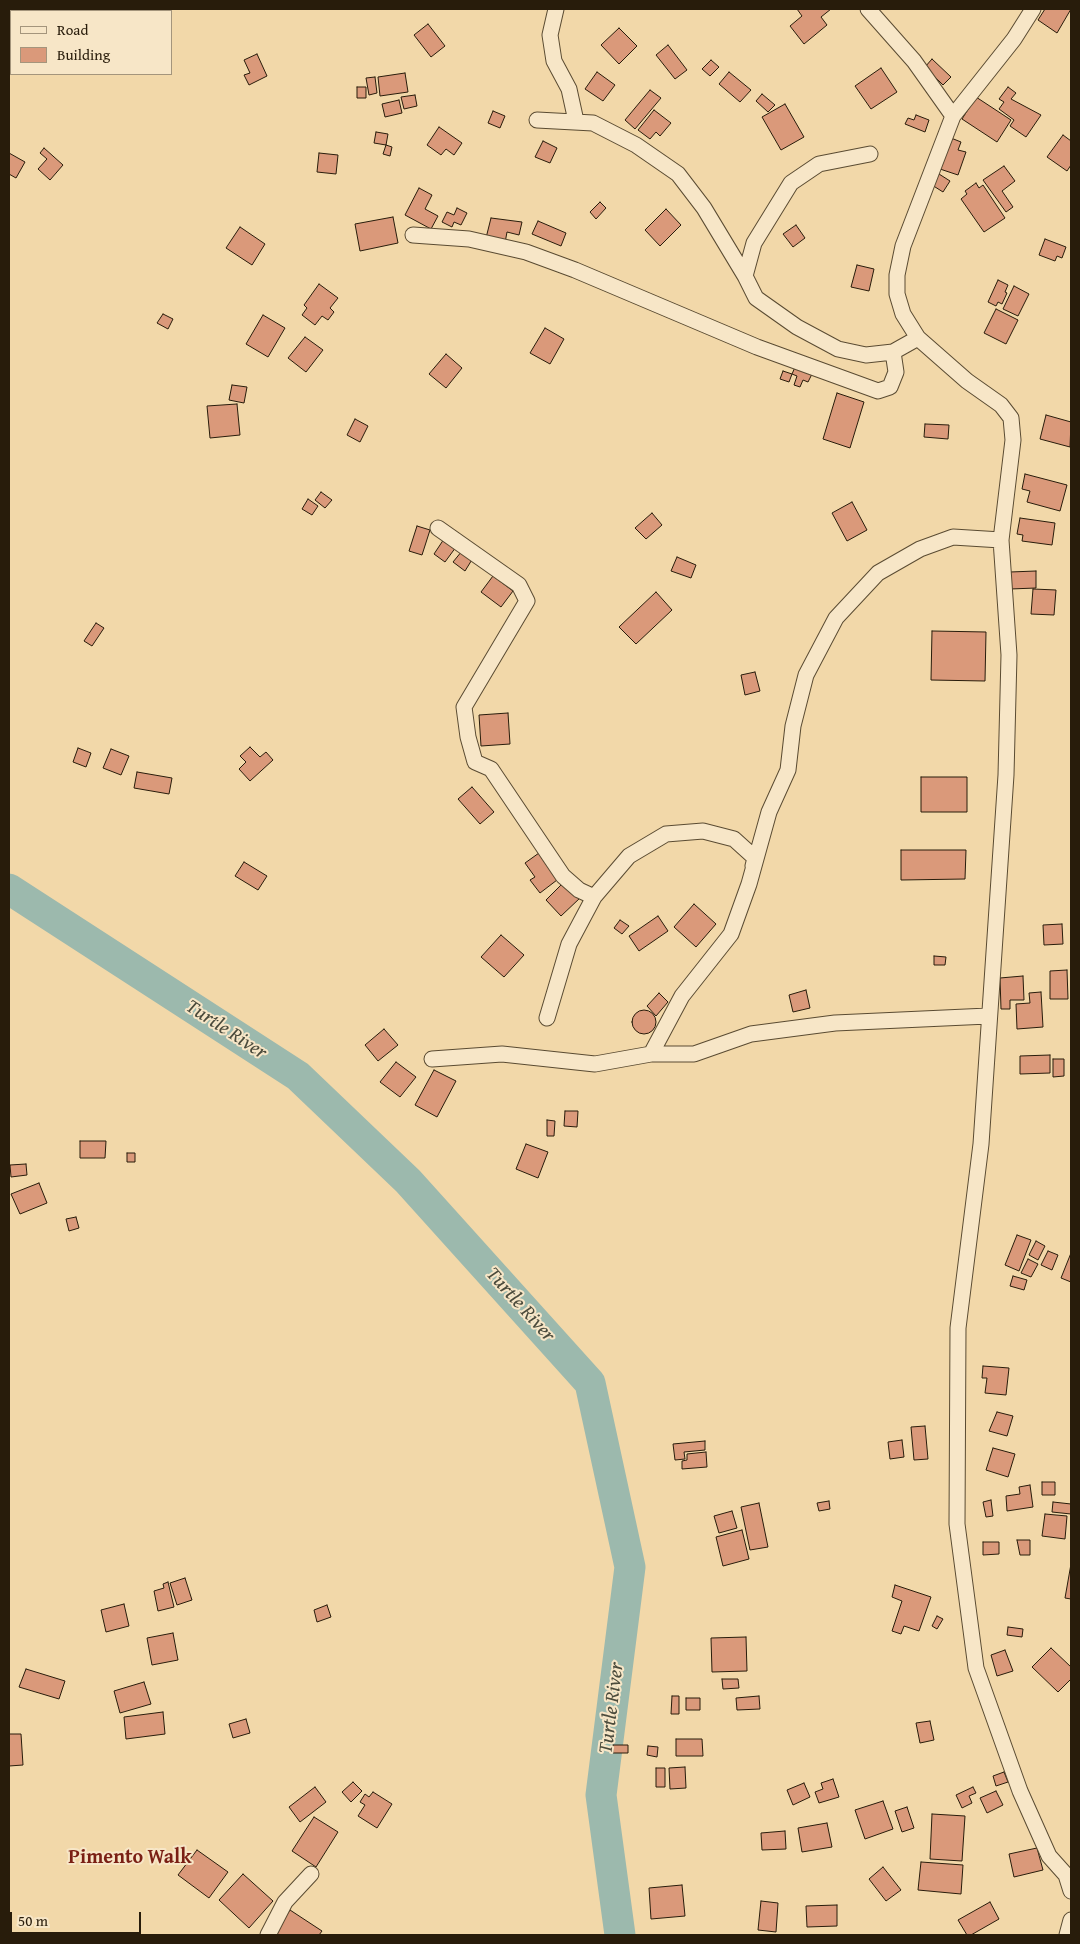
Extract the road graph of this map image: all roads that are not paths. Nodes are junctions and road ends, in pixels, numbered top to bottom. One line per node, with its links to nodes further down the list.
1 (556, 9): 6 (street)
2 (868, 9): 4 (street)
3 (1033, 9): 4 (street)
4 (953, 116): 10 (street)
5 (537, 120): 6 (street)
6 (576, 121): 9 (street)
7 (870, 154): 9 (street)
8 (413, 235): 11 (street)
9 (745, 276): 11 (street)
10 (918, 338): 11 (street); 13 (street)
11 (894, 352)
12 (438, 528): 15 (street)
13 (1001, 540): 14 (street); 16 (street)
14 (749, 884): 15 (street); 18 (street)
15 (594, 897): 17 (street)
16 (988, 1016): 18 (street); 21 (street)
17 (547, 1018)
18 (651, 1054): 19 (street)
19 (432, 1059)
20 (310, 1874): 23 (street)
21 (1071, 1892)
22 (1071, 1920): 24 (street)
23 (268, 1935)
24 (1067, 1935)

